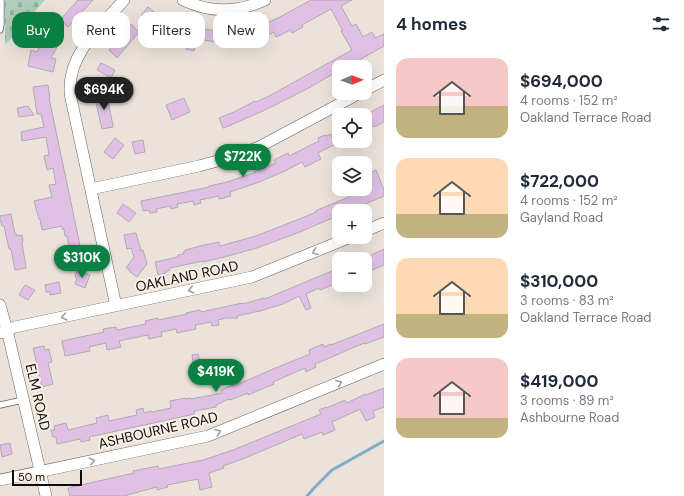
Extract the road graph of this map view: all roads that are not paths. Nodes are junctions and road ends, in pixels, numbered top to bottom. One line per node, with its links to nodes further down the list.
1 (1, 0): 5 (lane)
2 (124, 0): 9 (street)
3 (183, 0): 4 (street)
4 (265, 0)
5 (0, 30)
6 (384, 80): 7 (street)
7 (372, 86)
8 (347, 100): 9 (street)
9 (91, 189): 14 (street)
10 (384, 224): 11 (street)
11 (372, 228)
12 (334, 244): 14 (street, OAKLAND ROAD, one-way to 14)
13 (0, 305): 15 (street, ELM ROAD)
14 (116, 306): 15 (street, OAKLAND ROAD, one-way to 15)
15 (4, 332): 17 (street, ELM ROAD)
16 (384, 364): 19 (street, ASHBOURNE ROAD, one-way to 16)
17 (23, 400): 18 (lane); 19 (street, ELM ROAD)
18 (0, 405)
19 (40, 472): 20 (street, ASHBOURNE ROAD); 21 (street, ELM ROAD)
20 (0, 480)
21 (46, 496)

